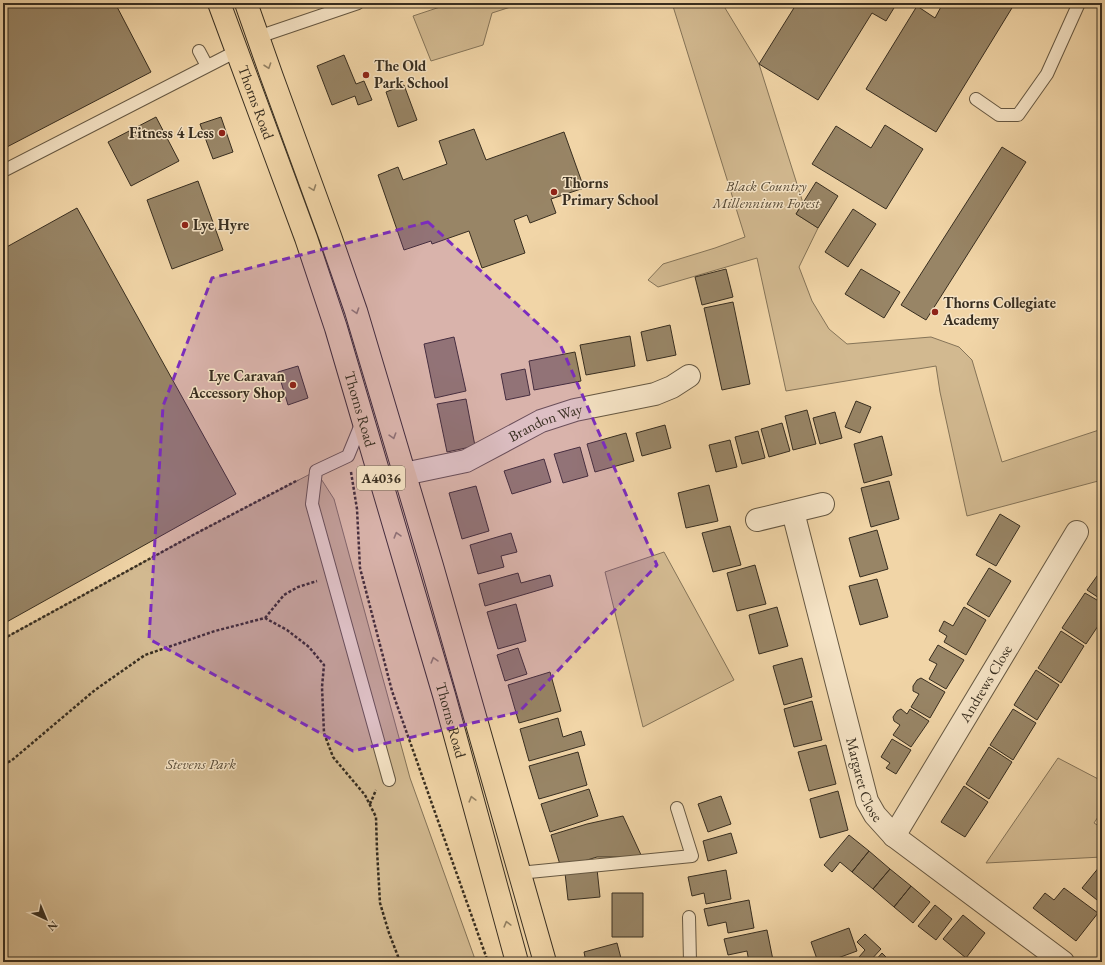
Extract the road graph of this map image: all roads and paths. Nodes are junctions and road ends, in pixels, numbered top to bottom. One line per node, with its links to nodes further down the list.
1 (219, 3): 7 (highway, Thorns Road / A4036)
2 (246, 3): 5 (highway, Thorns Road / A4036)
3 (358, 3): 5 (lane)
4 (1079, 3): 9 (lane)
5 (258, 37): 15 (highway, Thorns Road / A4036, one-way to 15)
6 (199, 51): 8 (lane)
7 (237, 51): 8 (lane); 12 (highway, Thorns Road / A4036)
8 (207, 66): 10 (lane)
9 (976, 99)
10 (3, 171)
11 (689, 376): 15 (street, Brandon Way)
12 (364, 420): 13 (lane); 31 (highway, Thorns Road / A4036, one-way to 12)
13 (348, 456): 14 (lane); 30 (path)
14 (316, 471): 20 (lane); 22 (path)
15 (404, 474): 27 (highway, Thorns Road / A4036)
16 (823, 504): 17 (street)
17 (793, 512): 18 (street); 26 (street, Margaret Close)
18 (757, 520)
19 (1077, 532): 26 (street, Andrews Close)
20 (332, 576): 21 (path); 24 (lane)
21 (265, 618): 23 (path); 29 (path)
22 (3, 639)
23 (3, 764)
24 (389, 780)
25 (677, 808): 27 (lane)
26 (894, 836): 34 (street, Margaret Close)
27 (519, 872): 32 (highway, Thorns Road / A4036)
28 (689, 917): 33 (lane)
29 (400, 962)
30 (488, 962)
31 (517, 962)
32 (545, 962)
33 (690, 962)
34 (1063, 962)

